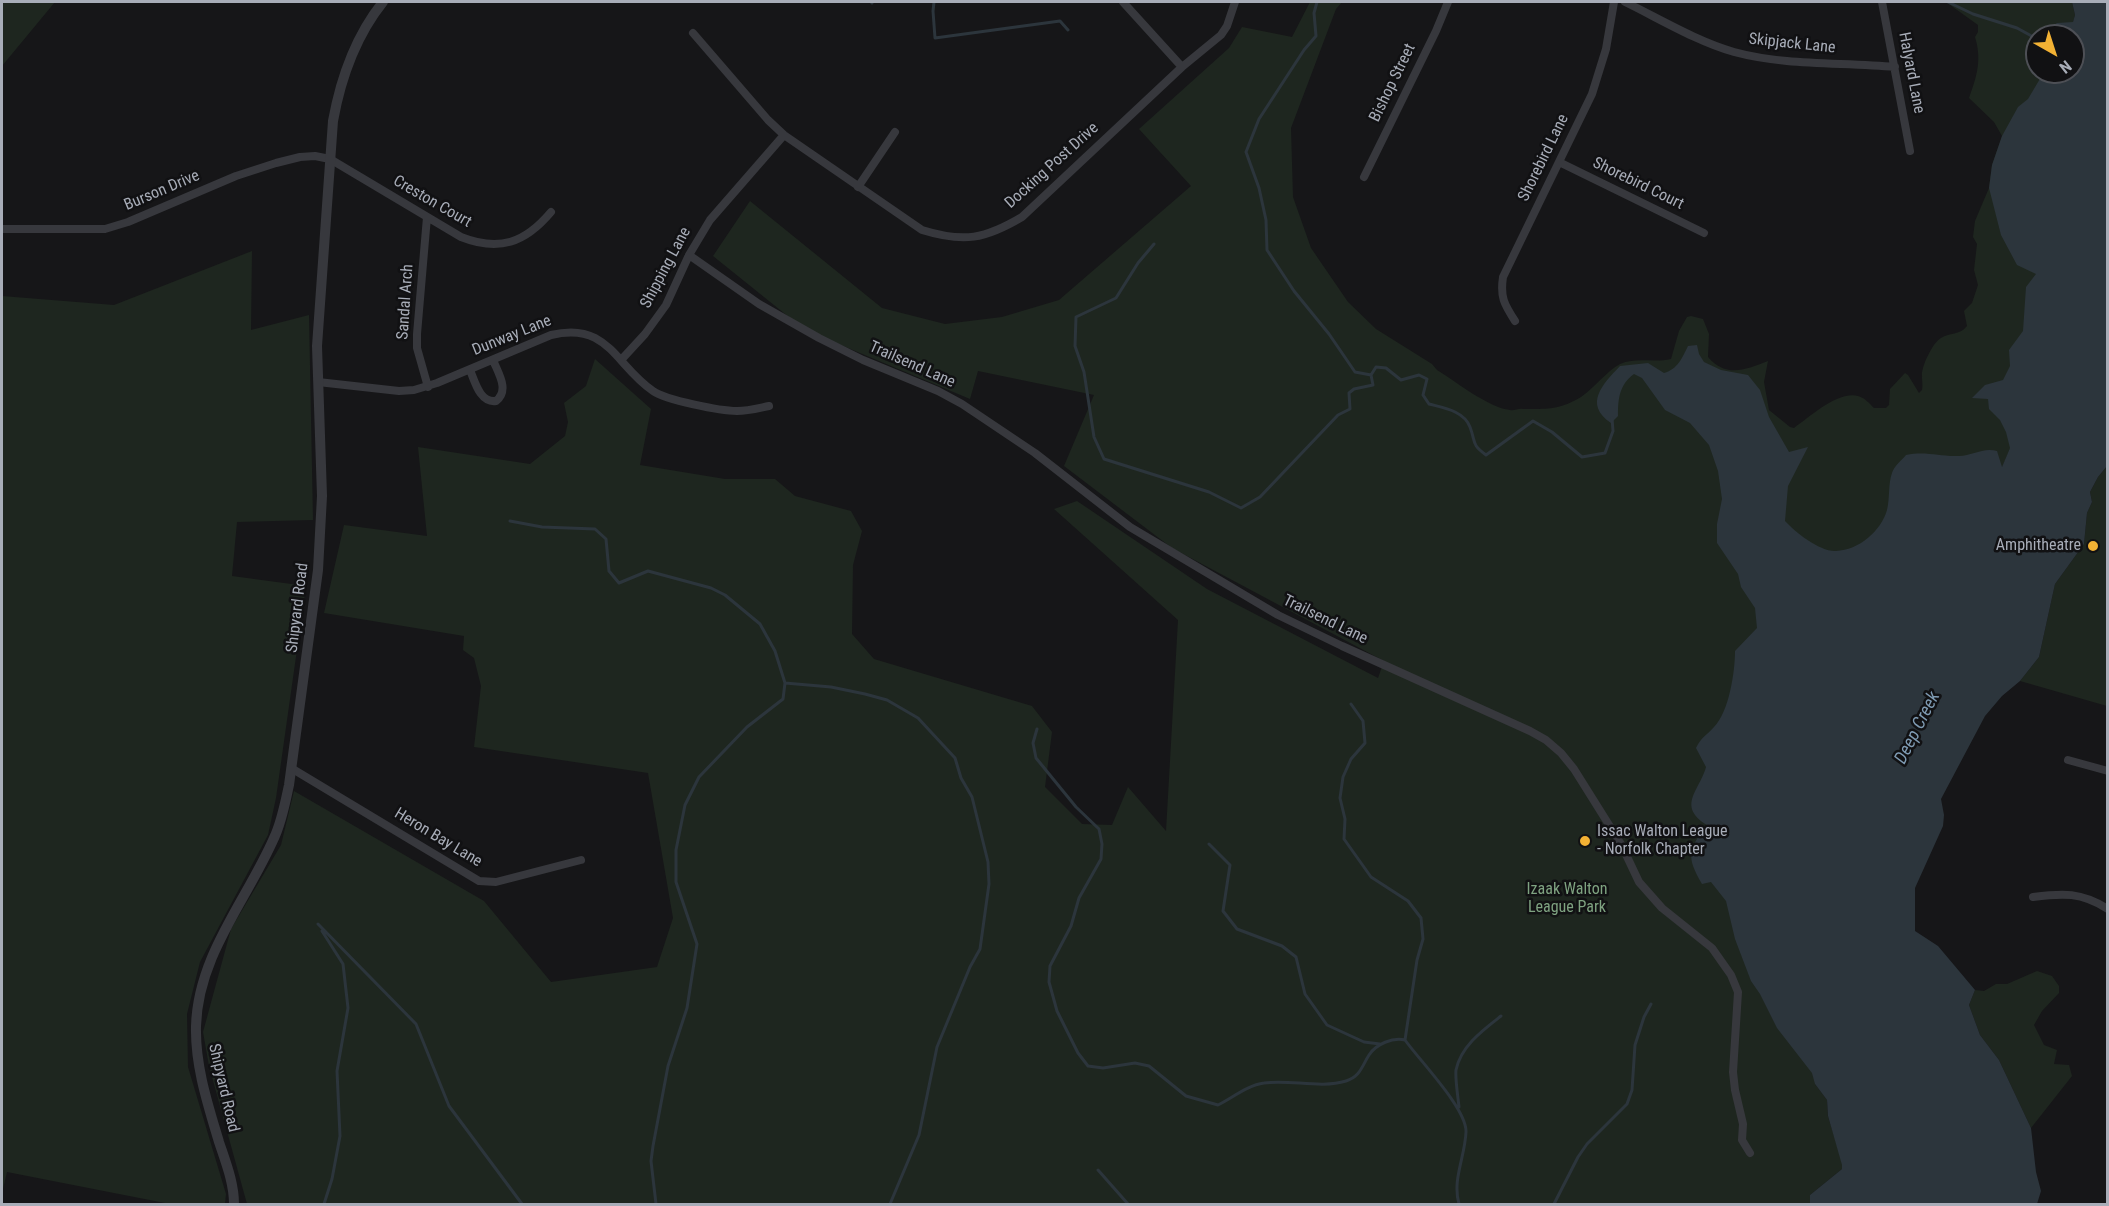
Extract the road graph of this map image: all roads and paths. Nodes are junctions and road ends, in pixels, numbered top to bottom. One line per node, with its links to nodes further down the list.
1 (383, 2): 14 (street, Shipyard Road)
2 (1123, 2): 9 (street)
3 (1235, 2): 9 (street, Docking Post Drive)
4 (1448, 2): 16 (street, Bishop Street)
5 (1614, 2): 15 (street, Shorebird Lane)
6 (1625, 2): 10 (street, Skipjack Lane)
7 (1882, 2): 10 (street, Halyard Lane)
8 (693, 33): 12 (street, Docking Post Drive)
9 (1182, 67): 17 (street, Docking Post Drive)
10 (1894, 67): 13 (street, Halyard Lane)
11 (895, 132): 17 (street)
12 (784, 135): 17 (street, Docking Post Drive); 22 (street, Shipping Lane)
13 (1910, 151)
14 (330, 159): 19 (street, Creston Court); 20 (street, Burson Drive); 27 (street, Shipyard Road)
15 (1559, 162): 21 (street, Shorebird Court); 23 (street, Shorebird Lane)
16 (1364, 177)
17 (858, 187)
18 (551, 212): 19 (street, Creston Court)
19 (427, 217): 28 (street, Sandal Arch)
20 (2, 229)
21 (1704, 233)
22 (689, 255): 24 (street, Shipping Lane); 36 (street, Trailsend Lane)
23 (1515, 321)
24 (622, 359): 25 (street, Dunway Lane); 29 (street, Dunway Lane)
25 (493, 360): 26 (street, Dunway Lane); 26 (street)
26 (470, 370): 28 (street, Dunway Lane)
27 (318, 382): 28 (street, Dunway Lane); 31 (street, Shipyard Road)
28 (428, 387)
29 (769, 406)
30 (2067, 760): 32 (street)
31 (291, 768): 33 (street, Heron Bay Lane); 37 (street, Shipyard Road)
32 (2108, 771)
33 (581, 860)
34 (2033, 897): 35 (street)
35 (2108, 909)
36 (1750, 1153)
37 (234, 1204)

